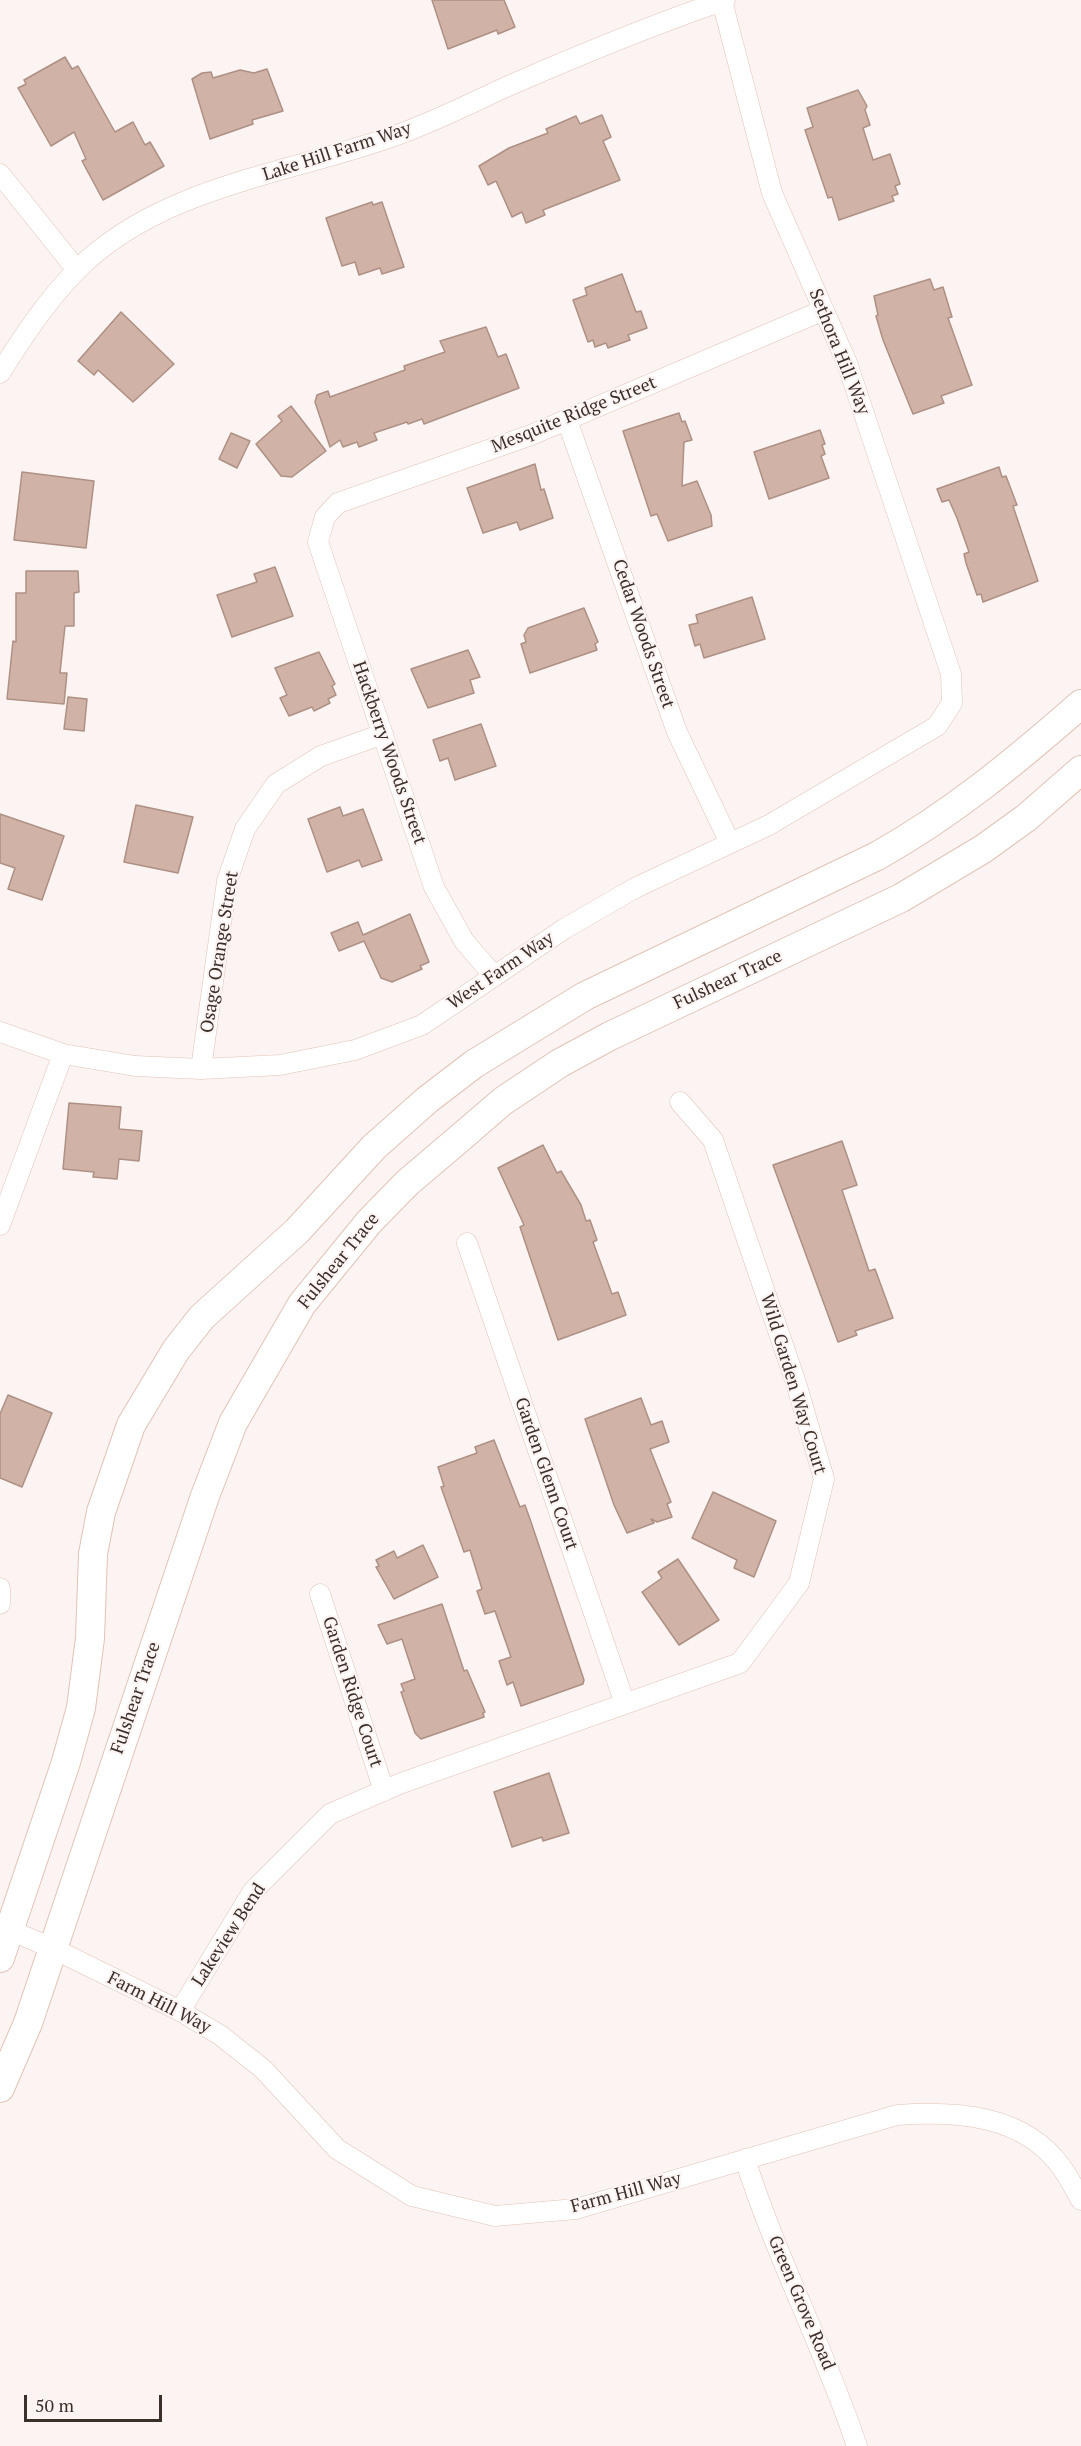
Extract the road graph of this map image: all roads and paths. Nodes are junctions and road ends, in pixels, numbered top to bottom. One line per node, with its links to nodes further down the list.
1 (724, 1): 3 (street, Lake Hill Farm Way); 4 (street, Sethora Hill Way)
2 (0, 174): 3 (street)
3 (77, 270): 5 (street, Lake Hill Farm Way)
4 (824, 310): 6 (street, Mesquite Ridge Street); 8 (street, Sethora Hill Way)
5 (0, 374)
6 (567, 420): 7 (street, Mesquite Ridge Street); 12 (street, Cedar Woods Street)
7 (325, 517): 10 (street, Hackberry Woods Street)
8 (952, 703): 12 (street, West Farm Way)
9 (1081, 704): 16 (street)
10 (383, 734): 13 (street, Hackberry Woods Street); 17 (street, Osage Orange Street)
11 (1081, 770): 18 (street, Fulshear Trace)
12 (730, 843): 13 (street, West Farm Way)
13 (494, 976): 17 (street, West Farm Way)
14 (0, 1032): 15 (street, West Farm Way)
15 (63, 1054): 17 (street, West Farm Way); 20 (street)
16 (474, 1064): 18 (street); 27 (street)
17 (201, 1069)
18 (503, 1101): 28 (street, Fulshear Trace)
19 (680, 1102): 25 (street, Wild Garden Way Court)
20 (0, 1225)
21 (467, 1244): 25 (street, Garden Glenn Court)
22 (0, 1588): 24 (street)
23 (320, 1594): 26 (street, Garden Ridge Court)
24 (0, 1604)
25 (625, 1704): 26 (street, Wild Garden Way Court)
26 (392, 1788): 30 (street, Lakeview Bend)
27 (5, 1928): 28 (street, Farm Hill Way); 29 (street)
28 (52, 1948): 30 (street, Farm Hill Way); 31 (street, Fulshear Trace)
29 (0, 1958)
30 (180, 2011): 32 (street, Farm Hill Way)
31 (0, 2088)
32 (745, 2159): 33 (street, Farm Hill Way); 34 (street, Green Grove Road)
33 (1081, 2200)
34 (856, 2446)

